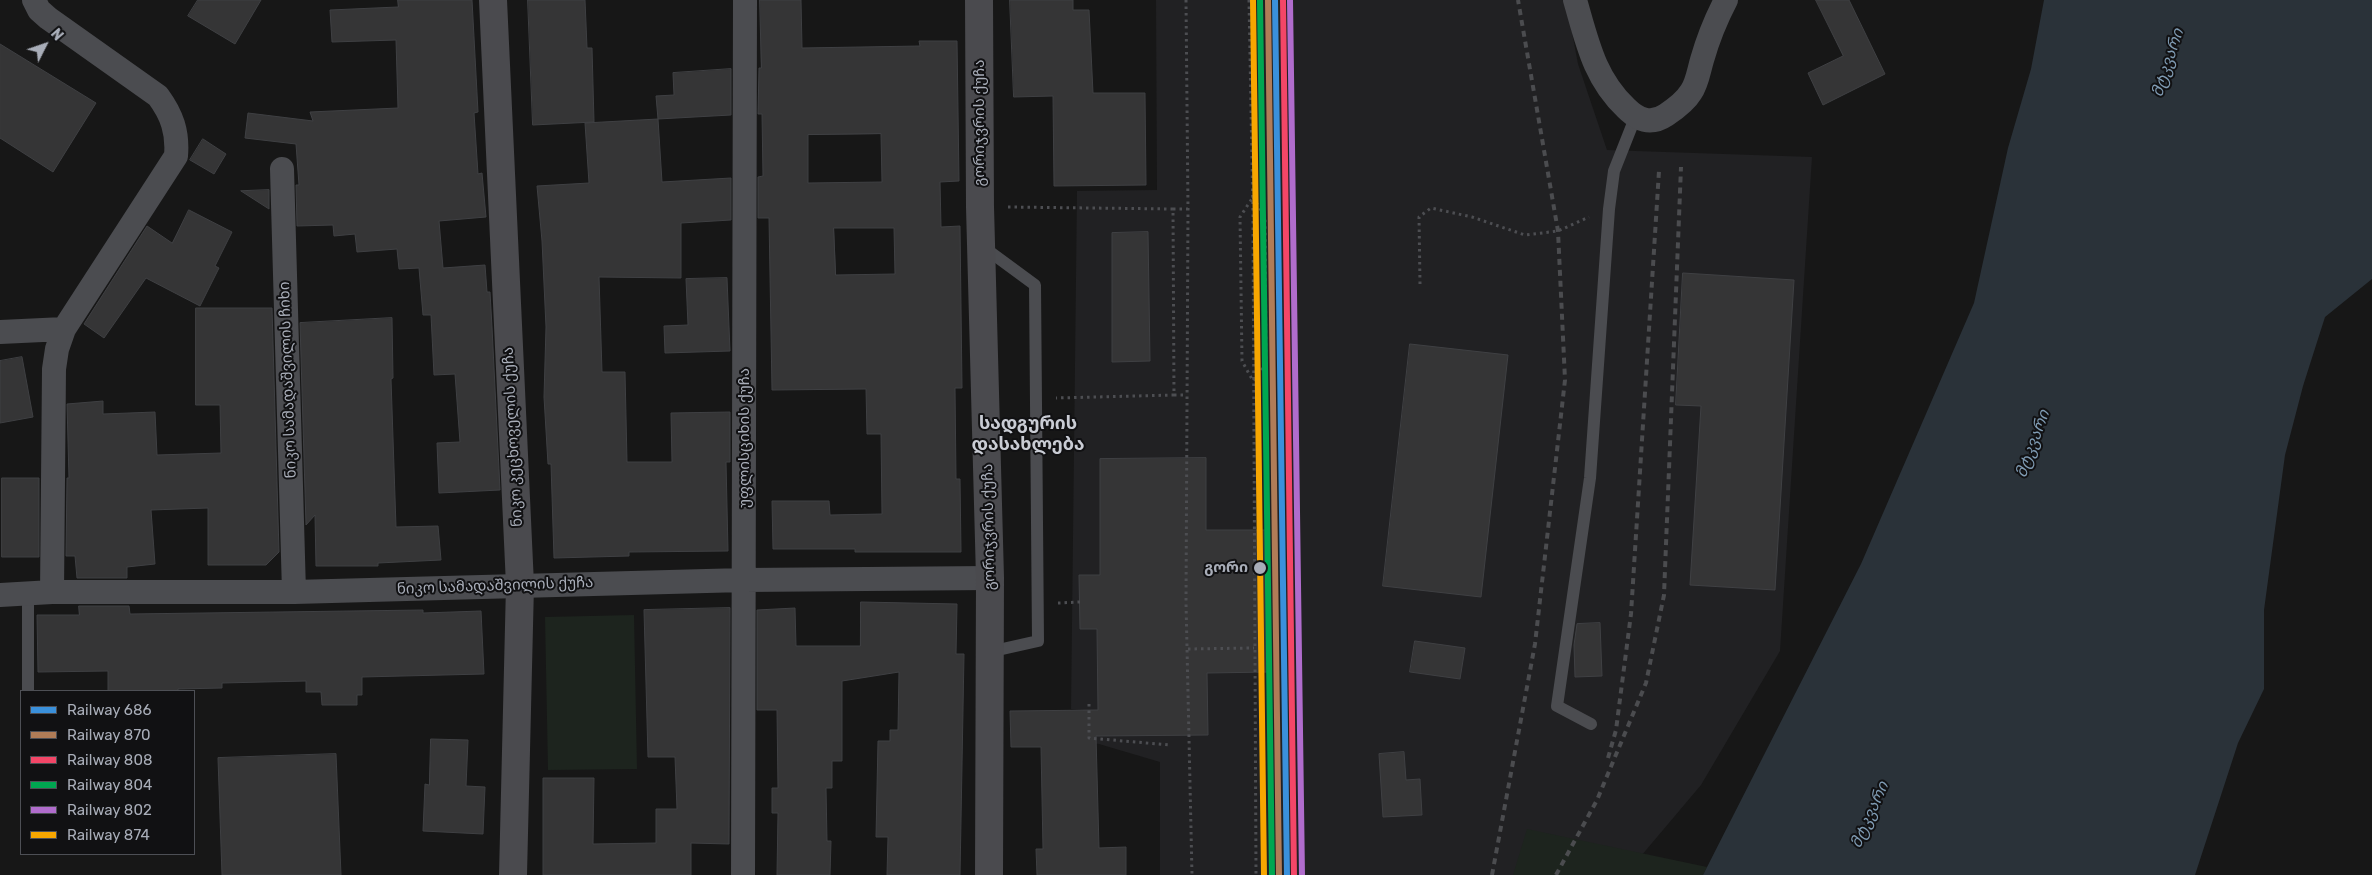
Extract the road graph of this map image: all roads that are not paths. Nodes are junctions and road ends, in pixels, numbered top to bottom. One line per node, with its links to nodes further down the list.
1 (34, 0): 10 (street)
2 (493, 0): 14 (main road, ნიკო კეცხოველის ქუჩა)
3 (745, 0): 13 (street, უფლისციხის ქუჩა)
4 (979, 0): 9 (main road, გორიჯვრის ქუჩა)
5 (1575, 0): 7 (street)
6 (1726, 0): 7 (street)
7 (1635, 118): 21 (lane)
8 (282, 168): 16 (street, ნიკო სამადაშვილის ჩიხი)
9 (982, 246): 12 (main road, გორიჯვრის ქუჩა); 19 (lane)
10 (64, 329): 11 (street); 15 (street)
11 (0, 332)
12 (990, 578): 13 (street, ნიკო სამადაშვილის ქუჩა); 19 (main road, გორიჯვრის ქუჩა)
13 (744, 580): 14 (street, ნიკო სამადაშვილის ქუჩა); 23 (street, უფლისციხის ქუჩა)
14 (520, 585): 16 (street, ნიკო სამადაშვილის ქუჩა); 22 (main road, ნიკო კეცხოველის ქუჩა)
15 (52, 592): 16 (street, ნიკო სამადაშვილის ქუჩა); 17 (street, ნიკო სამადაშვილის ქუჩა)
16 (294, 592)
17 (28, 593): 18 (street, ნიკო სამადაშვილის ქუჩა); 20 (lane)
18 (0, 595)
19 (989, 652): 24 (main road, გორიჯვრის ქუჩა)
20 (28, 690)
21 (1591, 724)
22 (513, 875)
23 (744, 875)
24 (989, 875)

